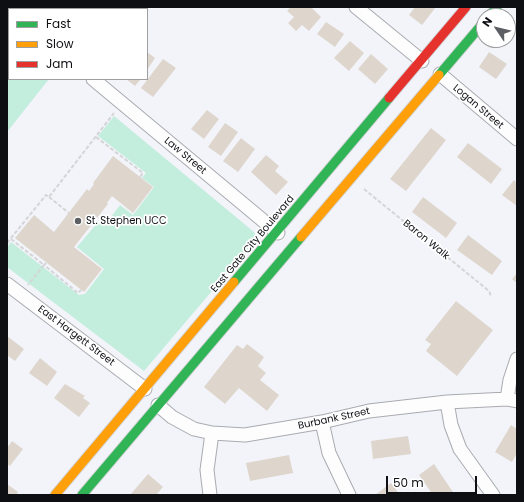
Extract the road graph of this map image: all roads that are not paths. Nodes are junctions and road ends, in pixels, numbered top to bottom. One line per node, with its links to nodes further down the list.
1 (356, 7): 4 (street)
2 (466, 7): 4 (main road, East Gate City Boulevard)
3 (476, 31): 5 (main road)
4 (422, 61): 8 (main road, East Gate City Boulevard)
5 (440, 74): 7 (street, Logan Street); 14 (main road)
6 (94, 80): 8 (street, Law Street)
7 (517, 139)
8 (278, 233): 11 (main road, East Gate City Boulevard)
9 (7, 284): 11 (street, East Hargett Street)
10 (517, 359): 12 (street)
11 (145, 388): 17 (main road, East Gate City Boulevard)
12 (512, 400): 13 (street, Burbank Street)
13 (447, 402): 15 (street, Burbank Street); 21 (street)
14 (158, 405): 16 (street, Burbank Street); 18 (main road)
15 (322, 422): 16 (street, Burbank Street); 20 (street)
16 (212, 433): 19 (street)
17 (55, 495)
18 (82, 495)
19 (210, 495)
20 (349, 495)
21 (493, 495)

